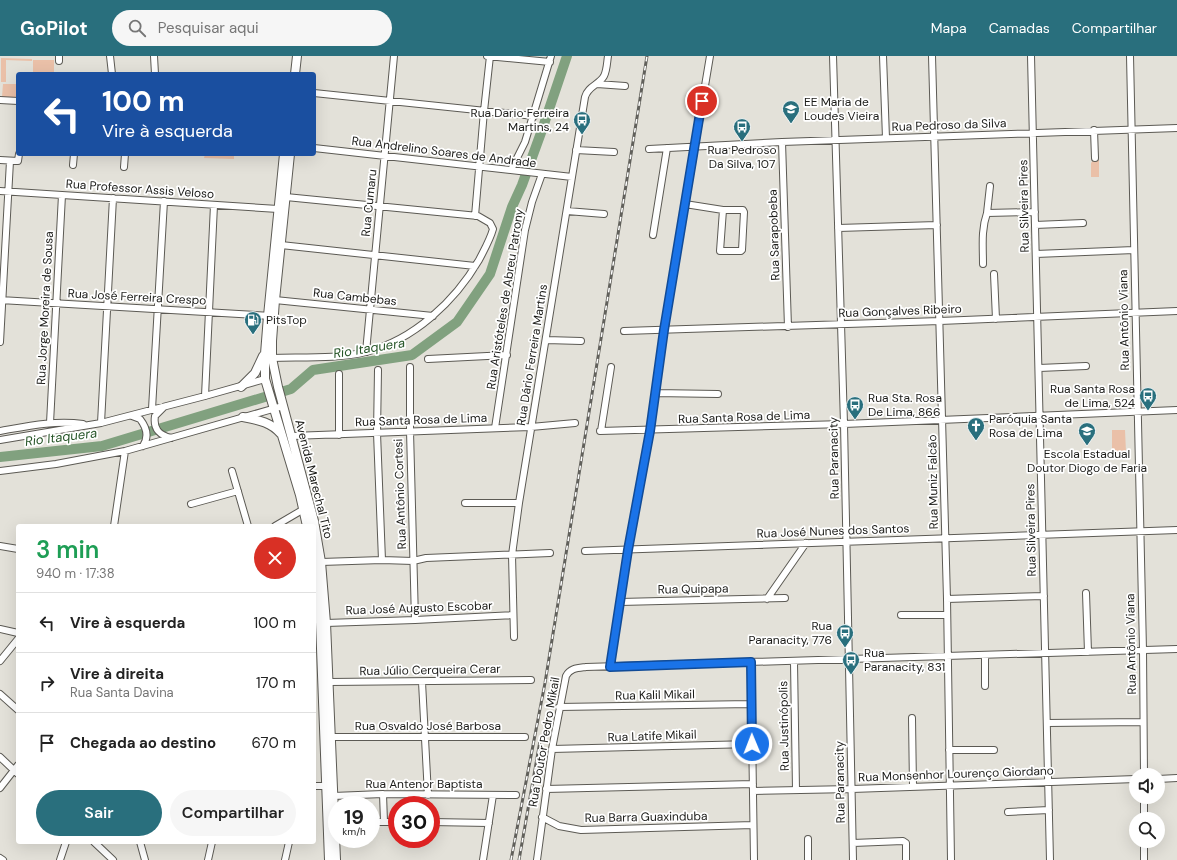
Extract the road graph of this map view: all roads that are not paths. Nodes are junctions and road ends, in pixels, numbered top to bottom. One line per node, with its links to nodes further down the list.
1 (54, 56): 14 (street)
2 (110, 56): 16 (street)
3 (154, 56): 17 (street)
4 (297, 56): 18 (main road)
5 (394, 56): 24 (street, Rua Cumaru)
6 (489, 56): 15 (street); 25 (street)
7 (608, 56): 19 (street, Rua Dário Ferreira Martins)
8 (710, 56): 35 (street)
9 (834, 56): 33 (street, Rua Paranacity)
10 (883, 56): 32 (street)
11 (932, 56): 31 (street, Rua Muniz Falcão)
12 (1031, 56): 30 (street, Rua Silveira Pires)
13 (1130, 56): 28 (street, Rua Antônio Viana)
14 (59, 58)
15 (550, 59): 26 (street)
16 (112, 72)
17 (155, 72)
18 (295, 72)
19 (597, 84): 20 (street); 39 (street, Rua Dário Ferreira Martins)
20 (625, 86)
21 (316, 93): 24 (street)
22 (0, 100): 23 (street)
23 (16, 101)
24 (390, 101): 25 (street); 46 (street, Rua Cumaru)
25 (484, 111): 26 (street); 51 (street)
26 (534, 116): 53 (street)
27 (1177, 128): 28 (street, Rua Pedroso da Silva)
28 (1132, 129): 29 (street, Rua Pedroso da Silva); 80 (street, Rua Antônio Viana)
29 (1094, 130): 30 (street, Rua Pedroso da Silva); 47 (street)
30 (1034, 133): 31 (street, Rua Pedroso da Silva); 69 (street, Rua Silveira Pires)
31 (935, 136): 32 (street, Rua Pedroso da Silva); 74 (street, Rua Muniz Falcão)
32 (886, 138): 33 (street, Rua Pedroso da Silva)
33 (836, 140): 34 (street, Rua Pedroso da Silva); 77 (street, Rua Paranacity)
34 (782, 142): 35 (street, Rua Pedroso da Silva); 101 (street, Rua Sarapobeba)
35 (695, 146): 37 (street, Rua Pedroso da Silva); 63 (street)
36 (316, 148): 46 (street, Rua Andrelino Soares de Andrade)
37 (667, 148): 38 (street, Rua Pedroso da Silva); 78 (street)
38 (649, 149)
39 (576, 150): 40 (street); 55 (street, Rua Dário Ferreira Martins)
40 (614, 152)
41 (19, 156): 49 (street)
42 (74, 156): 50 (street)
43 (125, 156): 52 (street)
44 (284, 156): 66 (main road, Avenida Marechal Tito)
45 (290, 156): 60 (main road, Avenida Marechal Tito)
46 (385, 156): 51 (street, Rua Andrelino Soares de Andrade); 65 (street, Rua Cumaru)
47 (1095, 158)
48 (0, 160): 49 (street)
49 (10, 160): 58 (street)
50 (73, 165)
51 (479, 166): 53 (street, Rua Andrelino Soares de Andrade); 72 (street)
52 (124, 167)
53 (514, 171): 54 (street, Rua Andrelino Soares de Andrade)
54 (540, 174): 55 (street, Rua Andrelino Soares de Andrade); 109 (street, Rua Aristóteles de Abreu Patrony)
55 (572, 177): 68 (street, Rua Dário Ferreira Martins)
56 (990, 186): 70 (street)
57 (0, 191): 58 (street, Rua Professor Assis Veloso)
58 (8, 192): 59 (street, Rua Professor Assis Veloso); 86 (street)
59 (62, 195): 61 (street, Rua Professor Assis Veloso); 88 (street, Rua Jorge Moreira de Sousa)
60 (286, 197): 65 (street); 76 (main road, Avenida Marechal Tito)
61 (113, 198): 62 (street, Rua Professor Assis Veloso); 89 (street)
62 (164, 201): 64 (street, Rua Professor Assis Veloso); 90 (street)
63 (685, 204): 67 (street); 102 (street)
64 (214, 205): 66 (street, Rua Professor Assis Veloso); 93 (street)
65 (380, 206): 72 (street); 82 (street, Rua Cumaru)
66 (278, 209): 76 (main road); 95 (main road, Avenida Marechal Tito)
67 (723, 210): 67 (street)
68 (567, 211): 71 (street); 104 (street, Rua Dário Ferreira Martins)
69 (1035, 212): 70 (street); 75 (street, Rua Silveira Pires)
70 (987, 213): 83 (street)
71 (604, 214)
72 (475, 216): 84 (street)
73 (1083, 223): 75 (street)
74 (937, 225): 77 (street); 99 (street, Rua Muniz Falcão)
75 (1035, 225): 81 (street, Rua Silveira Pires)
76 (282, 227): 79 (main road, Avenida Marechal Tito)
77 (838, 228): 100 (street, Rua Paranacity)
78 (653, 235)
79 (281, 245): 82 (street); 87 (main road, Avenida Marechal Tito)
80 (1134, 250): 81 (street); 94 (street, Rua Antônio Viana)
81 (1036, 254): 97 (street, Rua Silveira Pires)
82 (375, 255): 84 (street); 91 (street, Rua Cumaru)
83 (983, 264)
84 (475, 266): 96 (street)
85 (994, 274): 98 (street)
86 (1, 300): 88 (street, Rua José Ferreira Crespo); 106 (street)
87 (275, 300): 91 (street, Rua Cambebas); 95 (main road, Avenida Marechal Tito)
88 (56, 303): 89 (street, Rua José Ferreira Crespo); 133 (street, Rua Jorge Moreira de Sousa)
89 (107, 306): 90 (street, Rua José Ferreira Crespo); 134 (street)
90 (158, 309): 93 (street, Rua José Ferreira Crespo); 126 (street)
91 (370, 309): 96 (street, Rua Cambebas); 107 (street, Rua Cumaru)
92 (1177, 311): 94 (street, Rua Gonçalves Ribeiro)
93 (209, 312): 95 (street, Rua José Ferreira Crespo); 122 (street)
94 (1135, 313): 97 (street, Rua Gonçalves Ribeiro); 128 (street, Rua Antônio Viana)
95 (270, 316): 108 (main road, Avenida Marechal Tito); 110 (main road, Avenida Marechal Tito)
96 (432, 316): 107 (street)
97 (1038, 317): 98 (street, Rua Gonçalves Ribeiro); 115 (street, Rua Silveira Pires)
98 (996, 319): 99 (street, Rua Gonçalves Ribeiro)
99 (940, 321): 100 (street, Rua Gonçalves Ribeiro); 132 (street, Rua Muniz Falcão)
100 (841, 324): 101 (street, Rua Gonçalves Ribeiro); 136 (street, Rua Paranacity)
101 (788, 327): 102 (street, Rua Gonçalves Ribeiro)
102 (664, 330): 103 (street, Rua Gonçalves Ribeiro); 120 (street)
103 (624, 331)
104 (546, 340): 105 (street); 138 (street, Rua Dário Ferreira Martins)
105 (582, 341)
106 (0, 342)
107 (366, 352): 110 (street)
108 (265, 354): 118 (main road, Avenida Marechal Tito); 119 (main road)
109 (507, 355): 111 (street); 139 (street, Rua Aristóteles de Abreu Patrony)
110 (272, 358): 118 (main road, Avenida Marechal Tito)
111 (428, 359)
112 (1086, 366): 115 (street)
113 (410, 367): 141 (street, Rua Antônio Cortesi)
114 (611, 367): 142 (street, Rua Santa Rosa de Lima)
115 (1039, 368): 130 (street, Rua Silveira Pires)
116 (378, 370): 143 (street)
117 (339, 374): 144 (street)
118 (272, 382): 119 (street); 123 (main road, Avenida Marechal Tito); 125 (main road, Avenida Marechal Tito)
119 (240, 386): 122 (street)
120 (655, 393): 121 (street); 142 (street)
121 (718, 394)
122 (205, 396): 124 (street)
123 (282, 402): 125 (street); 145 (main road, Avenida Marechal Tito)
124 (166, 406): 126 (street); 146 (street)
125 (273, 406): 131 (street); 145 (main road, Avenida Marechal Tito)
126 (152, 410): 129 (street)
127 (1177, 410): 128 (street, Rua Santa Rosa de Lima)
128 (1137, 412): 130 (street, Rua Santa Rosa de Lima); 163 (street, Rua Antônio Viana)
129 (131, 416): 134 (street); 148 (street)
130 (1040, 416): 132 (street, Rua Santa Rosa de Lima); 164 (street, Rua Silveira Pires)
131 (243, 417): 145 (main road); 146 (street)
132 (942, 421): 136 (street, Rua Santa Rosa de Lima); 165 (street, Rua Muniz Falcão)
133 (50, 423): 137 (street); 140 (street)
134 (101, 423): 137 (street)
135 (575, 423): 138 (street, Rua Santa Rosa de Lima)
136 (844, 424): 142 (street, Rua Santa Rosa de Lima); 167 (street, Rua Paranacity)
137 (88, 425): 147 (street)
138 (531, 427): 139 (street, Rua Santa Rosa de Lima); 154 (street, Rua Dário Ferreira Martins)
139 (495, 428): 141 (street, Rua Santa Rosa de Lima)
140 (0, 431)
141 (410, 431): 143 (street, Rua Santa Rosa de Lima); 177 (street, Rua Antônio Cortesi)
142 (650, 431): 171 (street)
143 (377, 433): 144 (street, Rua Santa Rosa de Lima); 176 (street)
144 (339, 435): 145 (street, Rua Santa Rosa de Lima)
145 (288, 437): 156 (main road, Avenida Marechal Tito); 161 (main road, Avenida Marechal Tito)
146 (172, 438): 148 (street)
147 (0, 440)
148 (143, 446): 149 (street)
149 (125, 451): 150 (street); 157 (street)
150 (0, 470)
151 (232, 471): 152 (street)
152 (238, 491): 155 (street); 158 (street)
153 (465, 503): 154 (street)
154 (519, 503): 174 (street, Rua Dário Ferreira Martins)
155 (191, 504)
156 (304, 509): 159 (street); 160 (main road, Avenida Marechal Tito)
157 (114, 524)
158 (247, 524)
159 (278, 524)
160 (307, 524)
161 (314, 524)
162 (1177, 530): 163 (street, Rua José Nunes dos Santos)
163 (1140, 531): 164 (street, Rua José Nunes dos Santos); 195 (street, Rua Antônio Viana)
164 (1042, 534): 165 (street, Rua José Nunes dos Santos); 179 (street, Rua Silveira Pires)
165 (945, 538): 167 (street, Rua José Nunes dos Santos); 182 (street, Rua Muniz Falcão)
166 (316, 540): 175 (main road, Avenida Marechal Tito)
167 (847, 542): 168 (street, Rua José Nunes dos Santos); 200 (street, Rua Paranacity)
168 (806, 543): 171 (street, Rua José Nunes dos Santos); 181 (street)
169 (0, 546): 170 (street)
170 (16, 549)
171 (628, 550): 172 (street, Rua José Nunes dos Santos); 183 (street)
172 (585, 551)
173 (550, 553): 174 (street)
174 (512, 555): 177 (street); 185 (street, Rua Dário Ferreira Martins)
175 (318, 560): 176 (street); 184 (main road, Avenida Marechal Tito); 189 (main road, Avenida Marechal Tito)
176 (382, 560): 177 (street)
177 (414, 561): 188 (street, Rua Antônio Cortesi)
178 (1086, 593): 196 (street)
179 (1044, 596): 182 (street); 197 (street, Rua Silveira Pires)
180 (785, 598): 181 (street, Rua Quipapa)
181 (768, 599): 183 (street, Rua Quipapa)
182 (947, 599): 187 (street, Rua Muniz Falcão)
183 (620, 602): 204 (street)
184 (316, 612): 233 (main road, Avenida Marechal Tito)
185 (513, 615): 188 (street, Rua José Augusto Escobar); 192 (street, Rua Dário Ferreira Martins)
186 (901, 615): 187 (street)
187 (947, 615): 199 (street, Rua Muniz Falcão)
188 (415, 620): 189 (street, Rua José Augusto Escobar)
189 (326, 623): 206 (main road, Avenida Marechal Tito)
190 (0, 629): 191 (street)
191 (16, 633)
192 (514, 638)
193 (16, 641): 201 (street)
194 (1177, 649): 195 (street)
195 (1142, 650): 196 (street); 214 (street, Rua Antônio Viana)
196 (1088, 652): 197 (street)
197 (1045, 653): 198 (street); 215 (street, Rua Silveira Pires)
198 (985, 655): 199 (street); 208 (street)
199 (948, 656): 200 (street); 221 (street, Rua Muniz Falcão)
200 (849, 659): 203 (street); 238 (street, Rua Paranacity)
201 (0, 661)
202 (751, 662): 203 (street); 204 (street); 210 (street)
203 (794, 662): 239 (street, Rua Justinópolis)
204 (610, 667): 211 (street, Rua Doutor Pedro Mikail)
205 (531, 680): 207 (street, Rua Júlio Cerqueira Cerar)
206 (329, 682): 207 (street, Rua Júlio Cerqueira Cerar); 216 (main road, Avenida Marechal Tito)
207 (422, 682): 217 (street)
208 (985, 686)
209 (0, 694): 212 (street)
210 (751, 704): 211 (street, Rua Kalil Mikail); 219 (street)
211 (560, 707): 220 (street, Rua Doutor Pedro Mikail)
212 (16, 708)
213 (912, 718): 235 (street)
214 (1143, 722): 215 (street); 224 (street, Rua Antônio Viana)
215 (1047, 723): 230 (street, Rua Silveira Pires)
216 (331, 737): 217 (street, Rua Osvaldo José Barbosa); 244 (main road, Avenida Marechal Tito)
217 (425, 737): 218 (street, Rua Osvaldo José Barbosa); 242 (street)
218 (525, 737)
219 (752, 744): 220 (street, Rua Latife Mikail); 231 (street)
220 (552, 749): 237 (street, Rua Doutor Pedro Mikail)
221 (949, 750): 222 (street); 234 (street, Rua Muniz Falcão)
222 (994, 750)
223 (0, 757): 225 (street)
224 (1144, 768)
225 (16, 769)
226 (16, 771): 236 (street)
227 (1177, 778): 229 (street)
228 (1129, 779): 230 (street, Rua Monsenhor Lourenço Giordano)
229 (1165, 779)
230 (1048, 782): 234 (street, Rua Monsenhor Lourenço Giordano); 246 (street, Rua Silveira Pires)
231 (753, 784): 237 (street); 240 (street)
232 (316, 786): 233 (street)
233 (326, 786): 271 (main road, Avenida Marechal Tito)
234 (949, 786): 235 (street, Rua Monsenhor Lourenço Giordano); 279 (street, Rua Muniz Falcão)
235 (913, 787): 238 (street, Rua Monsenhor Lourenço Giordano)
236 (0, 788)
237 (546, 789): 248 (street, Rua Doutor Pedro Mikail)
238 (852, 789): 239 (street, Rua Monsenhor Lourenço Giordano); 256 (street, Rua Paranacity)
239 (796, 790): 240 (street, Rua Monsenhor Lourenço Giordano)
240 (753, 791): 254 (street)
241 (383, 794): 242 (street, Rua Antenor Baptista); 244 (street, Rua Antenor Baptista); 250 (street)
242 (428, 795): 243 (street, Rua Antenor Baptista)
243 (493, 795): 245 (street, Rua Antenor Baptista); 253 (street)
244 (333, 796)
245 (516, 796)
246 (1049, 810): 247 (street); 280 (street, Rua Silveira Pires)
247 (1008, 812)
248 (542, 817): 254 (street, Rua Barra Guaxinduba); 274 (street, Rua Doutor Pedro Mikail)
249 (380, 822): 250 (street)
250 (384, 822): 251 (street)
251 (388, 822)
252 (440, 822): 253 (street)
253 (489, 823): 273 (street)
254 (754, 825): 275 (street)
255 (808, 839): 276 (street)
256 (853, 843): 277 (street, Rua Paranacity); 278 (street)
257 (65, 844): 266 (street)
258 (96, 844): 267 (street)
259 (141, 844): 268 (street)
260 (212, 844): 269 (street)
261 (288, 844): 270 (street)
262 (336, 848): 272 (main road, Avenida Marechal Tito)
263 (1144, 848): 281 (street)
264 (0, 858): 265 (street)
265 (3, 860)
266 (60, 860)
267 (113, 860)
268 (145, 860)
269 (208, 860)
270 (285, 860)
271 (329, 860)
272 (336, 860)
273 (483, 860)
274 (537, 860)
275 (754, 860)
276 (808, 860)
277 (853, 860)
278 (906, 860)
279 (951, 860)
280 (1050, 860)
281 (1144, 860)

